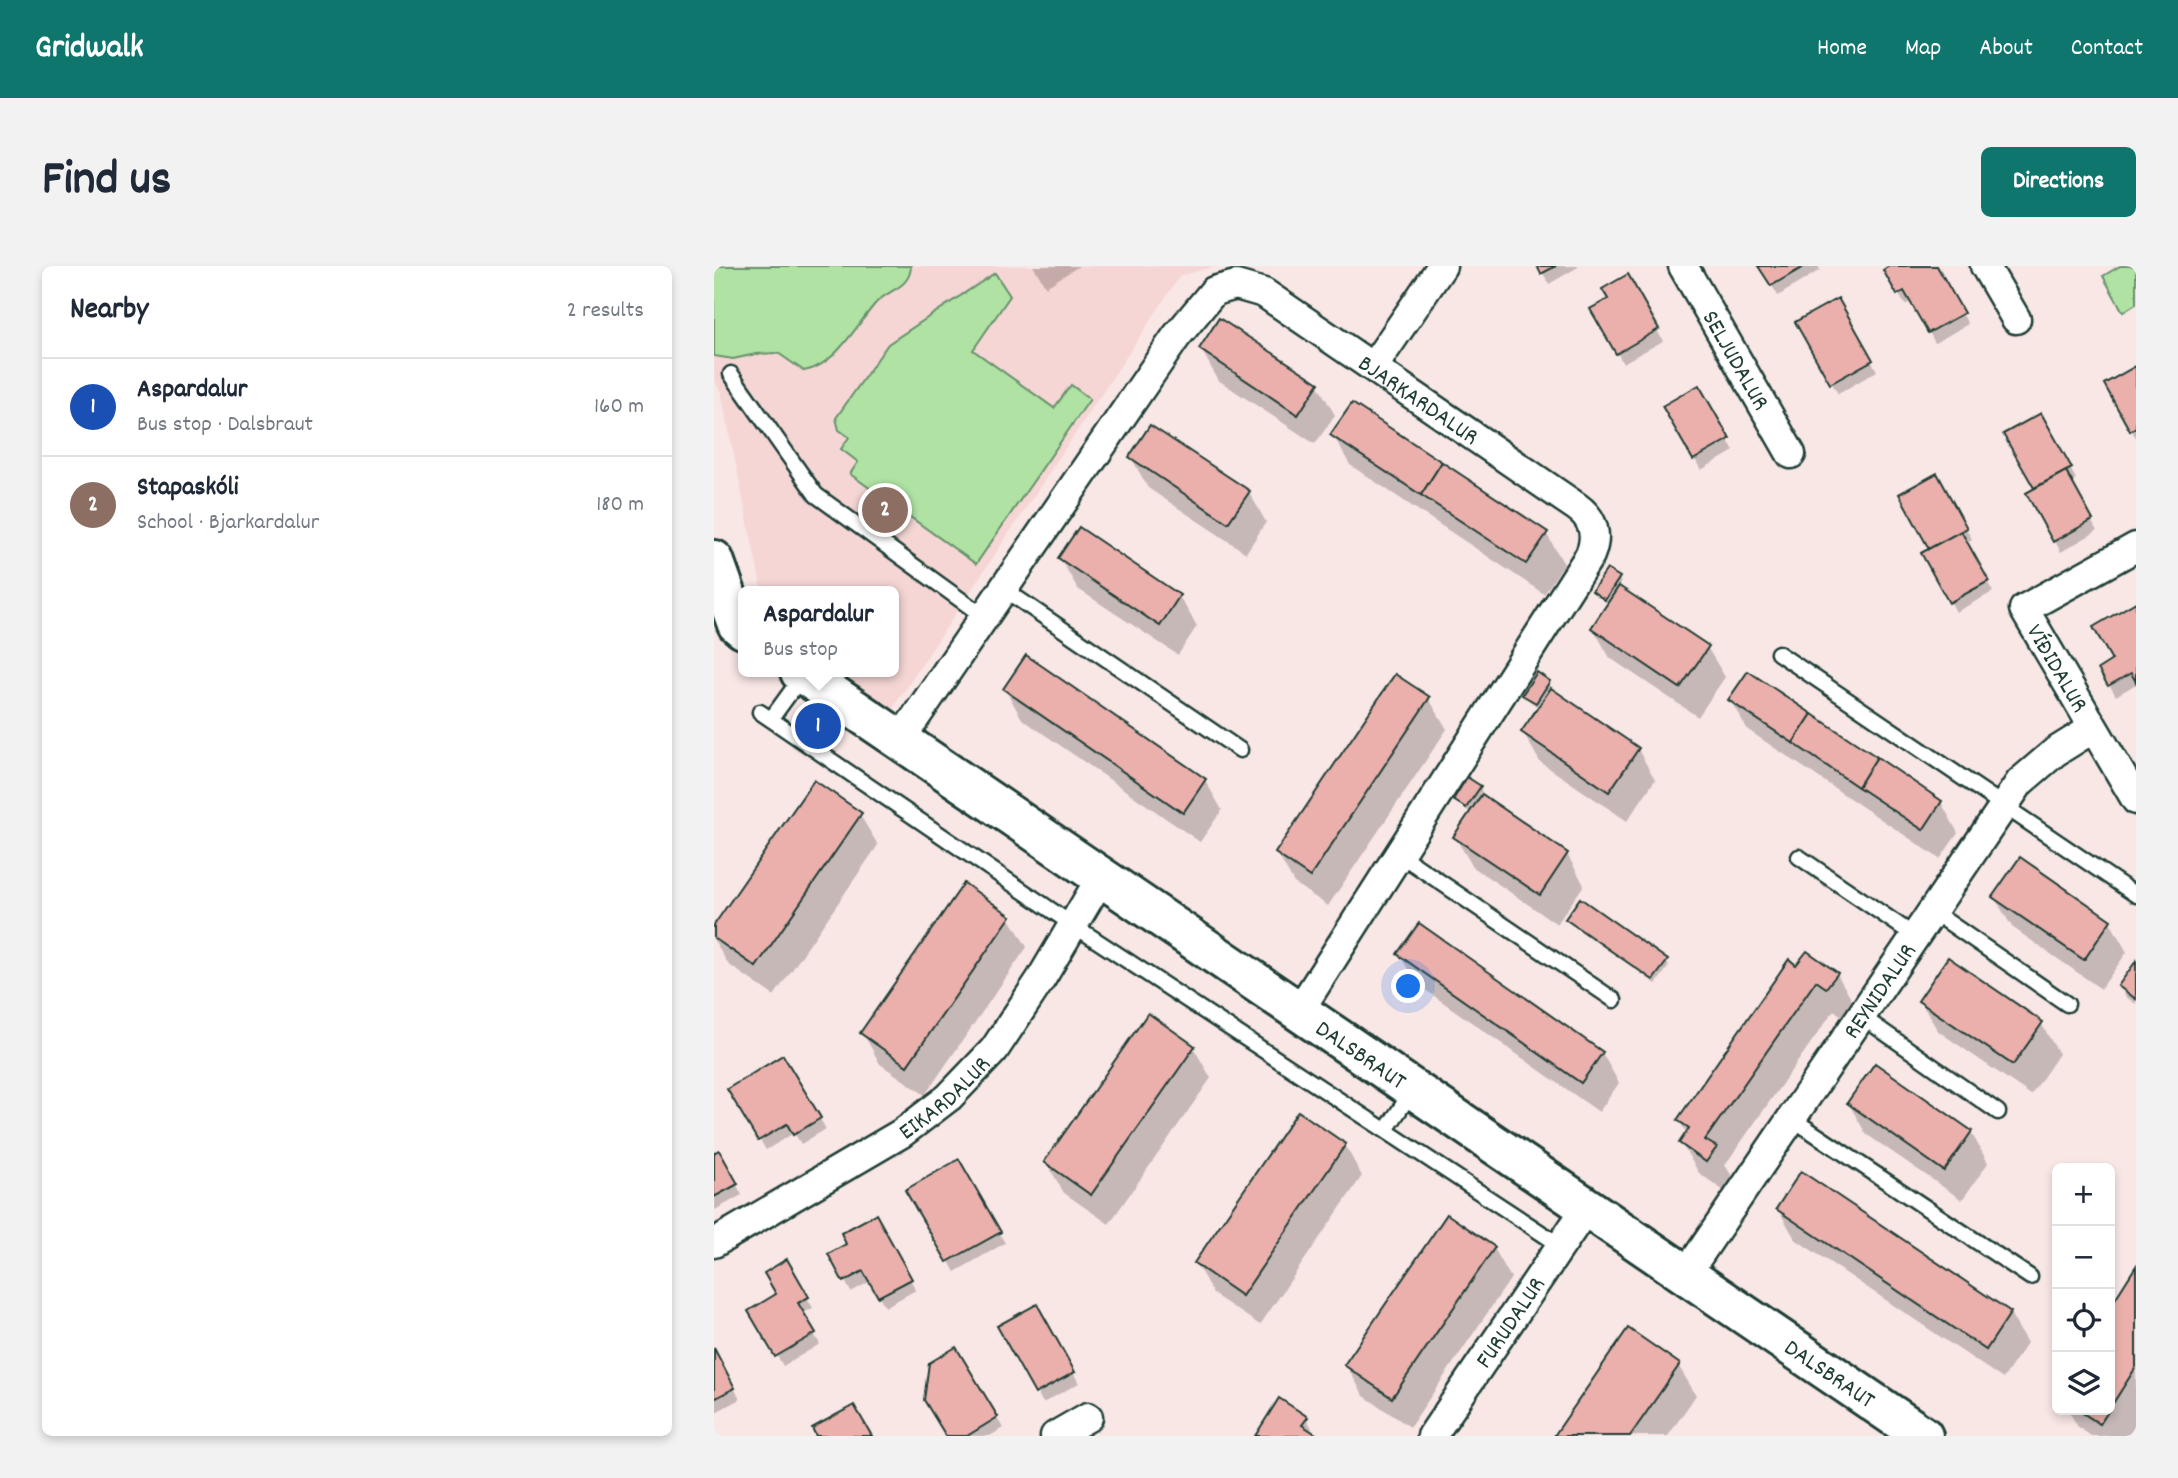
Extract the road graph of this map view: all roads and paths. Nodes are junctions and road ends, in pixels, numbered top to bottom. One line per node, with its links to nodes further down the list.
1 (1441, 266): 5 (street)
2 (1683, 266): 7 (street, SELJUDALUR)
3 (1985, 266): 4 (street)
4 (2016, 319)
5 (1373, 367): 10 (street, BJARKARDALUR); 21 (street, BJARKARDALUR)
6 (731, 374): 11 (lane)
7 (1791, 454)
8 (2136, 547): 16 (street, VÍÐIDALUR)
9 (714, 560): 12 (street)
10 (1002, 588): 11 (street, BJARKARDALUR); 18 (lane)
11 (983, 616): 17 (street, BJARKARDALUR)
12 (738, 625)
13 (1778, 653): 20 (lane)
14 (799, 677): 26 (lane)
15 (808, 677): 17 (street, DALSBRAUT)
16 (2092, 729): 19 (street, VÍÐIDALUR); 20 (street, REYNIDALUR)
17 (900, 740): 23 (street, DALSBRAUT)
18 (1240, 750)
19 (2136, 800)
20 (2003, 805): 24 (lane); 25 (street, REYNIDALUR)
21 (1399, 854): 28 (lane); 30 (street, BJARKARDALUR)
22 (1798, 857): 27 (lane)
23 (1102, 876): 26 (street, EIKARDALUR); 30 (street, DALSBRAUT)
24 (2136, 895)
25 (1932, 911): 27 (street, REYNIDALUR); 29 (lane)
26 (1073, 925): 35 (lane); 37 (street, EIKARDALUR)
27 (1915, 936): 31 (street, REYNIDALUR)
28 (1614, 1000)
29 (2067, 1004)
30 (1299, 1011): 32 (street, DALSBRAUT)
31 (1861, 1016): 33 (lane); 34 (street, REYNIDALUR)
32 (1413, 1089): 35 (lane); 36 (street, DALSBRAUT)
33 (1998, 1112)
34 (1791, 1118): 39 (street, REYNIDALUR); 40 (lane)
35 (1385, 1130): 38 (lane)
36 (1587, 1207): 38 (street, FURUDALUR); 39 (street, DALSBRAUT)
37 (714, 1243)
38 (1561, 1246): 43 (street, FURUDALUR)
39 (1686, 1275): 44 (street, DALSBRAUT)
40 (2030, 1277)
41 (1088, 1417): 42 (street)
42 (1055, 1436)
43 (1432, 1436)
44 (1923, 1436)

